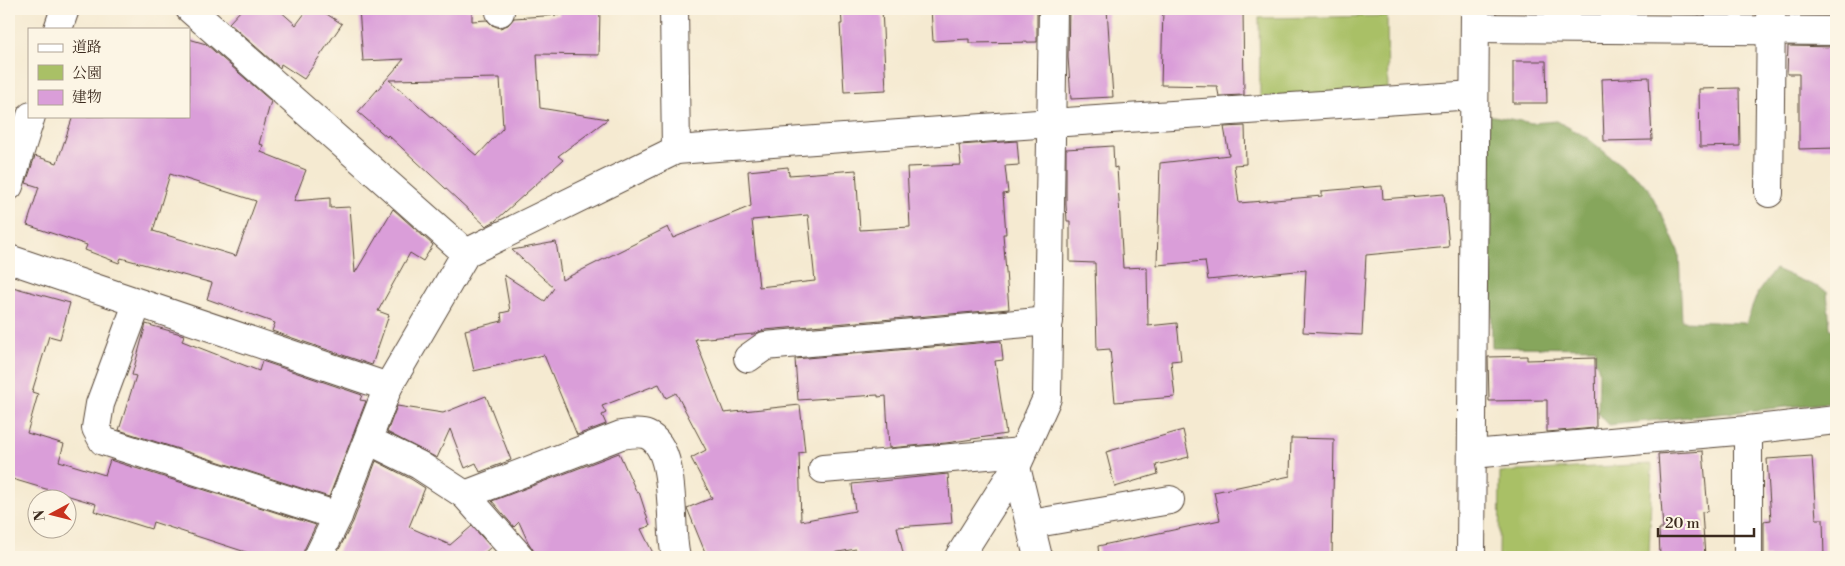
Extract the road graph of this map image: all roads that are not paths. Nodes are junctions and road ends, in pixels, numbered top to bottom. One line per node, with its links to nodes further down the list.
1 (65, 9): 7 (street)
2 (190, 9): 15 (street)
3 (674, 9): 12 (street)
4 (1053, 9): 11 (street)
5 (1475, 18): 6 (street); 9 (street)
6 (1771, 20): 8 (street); 14 (street)
7 (58, 28)
8 (1836, 31)
9 (1474, 96): 11 (street); 24 (street)
10 (30, 118): 13 (street)
11 (1051, 123): 12 (street); 18 (street)
12 (676, 150): 15 (street)
13 (9, 186)
14 (1769, 193)
15 (466, 253): 20 (street)
16 (9, 259): 17 (street)
17 (137, 304): 20 (street); 29 (street)
18 (1049, 322): 19 (street); 25 (street)
19 (748, 358)
20 (388, 387): 23 (street)
21 (1836, 420): 22 (street)
22 (1748, 430): 24 (street); 37 (street)
23 (368, 440): 27 (street); 29 (street)
24 (1472, 454): 36 (street)
25 (1019, 460): 26 (street); 30 (street); 34 (street)
26 (823, 469)
27 (465, 495): 32 (street); 33 (street)
28 (1170, 500): 30 (street)
29 (338, 516): 31 (street)
30 (1031, 524): 35 (street)
31 (318, 557)
32 (520, 557)
33 (676, 557)
34 (959, 557)
35 (1038, 557)
36 (1471, 557)
37 (1748, 557)

